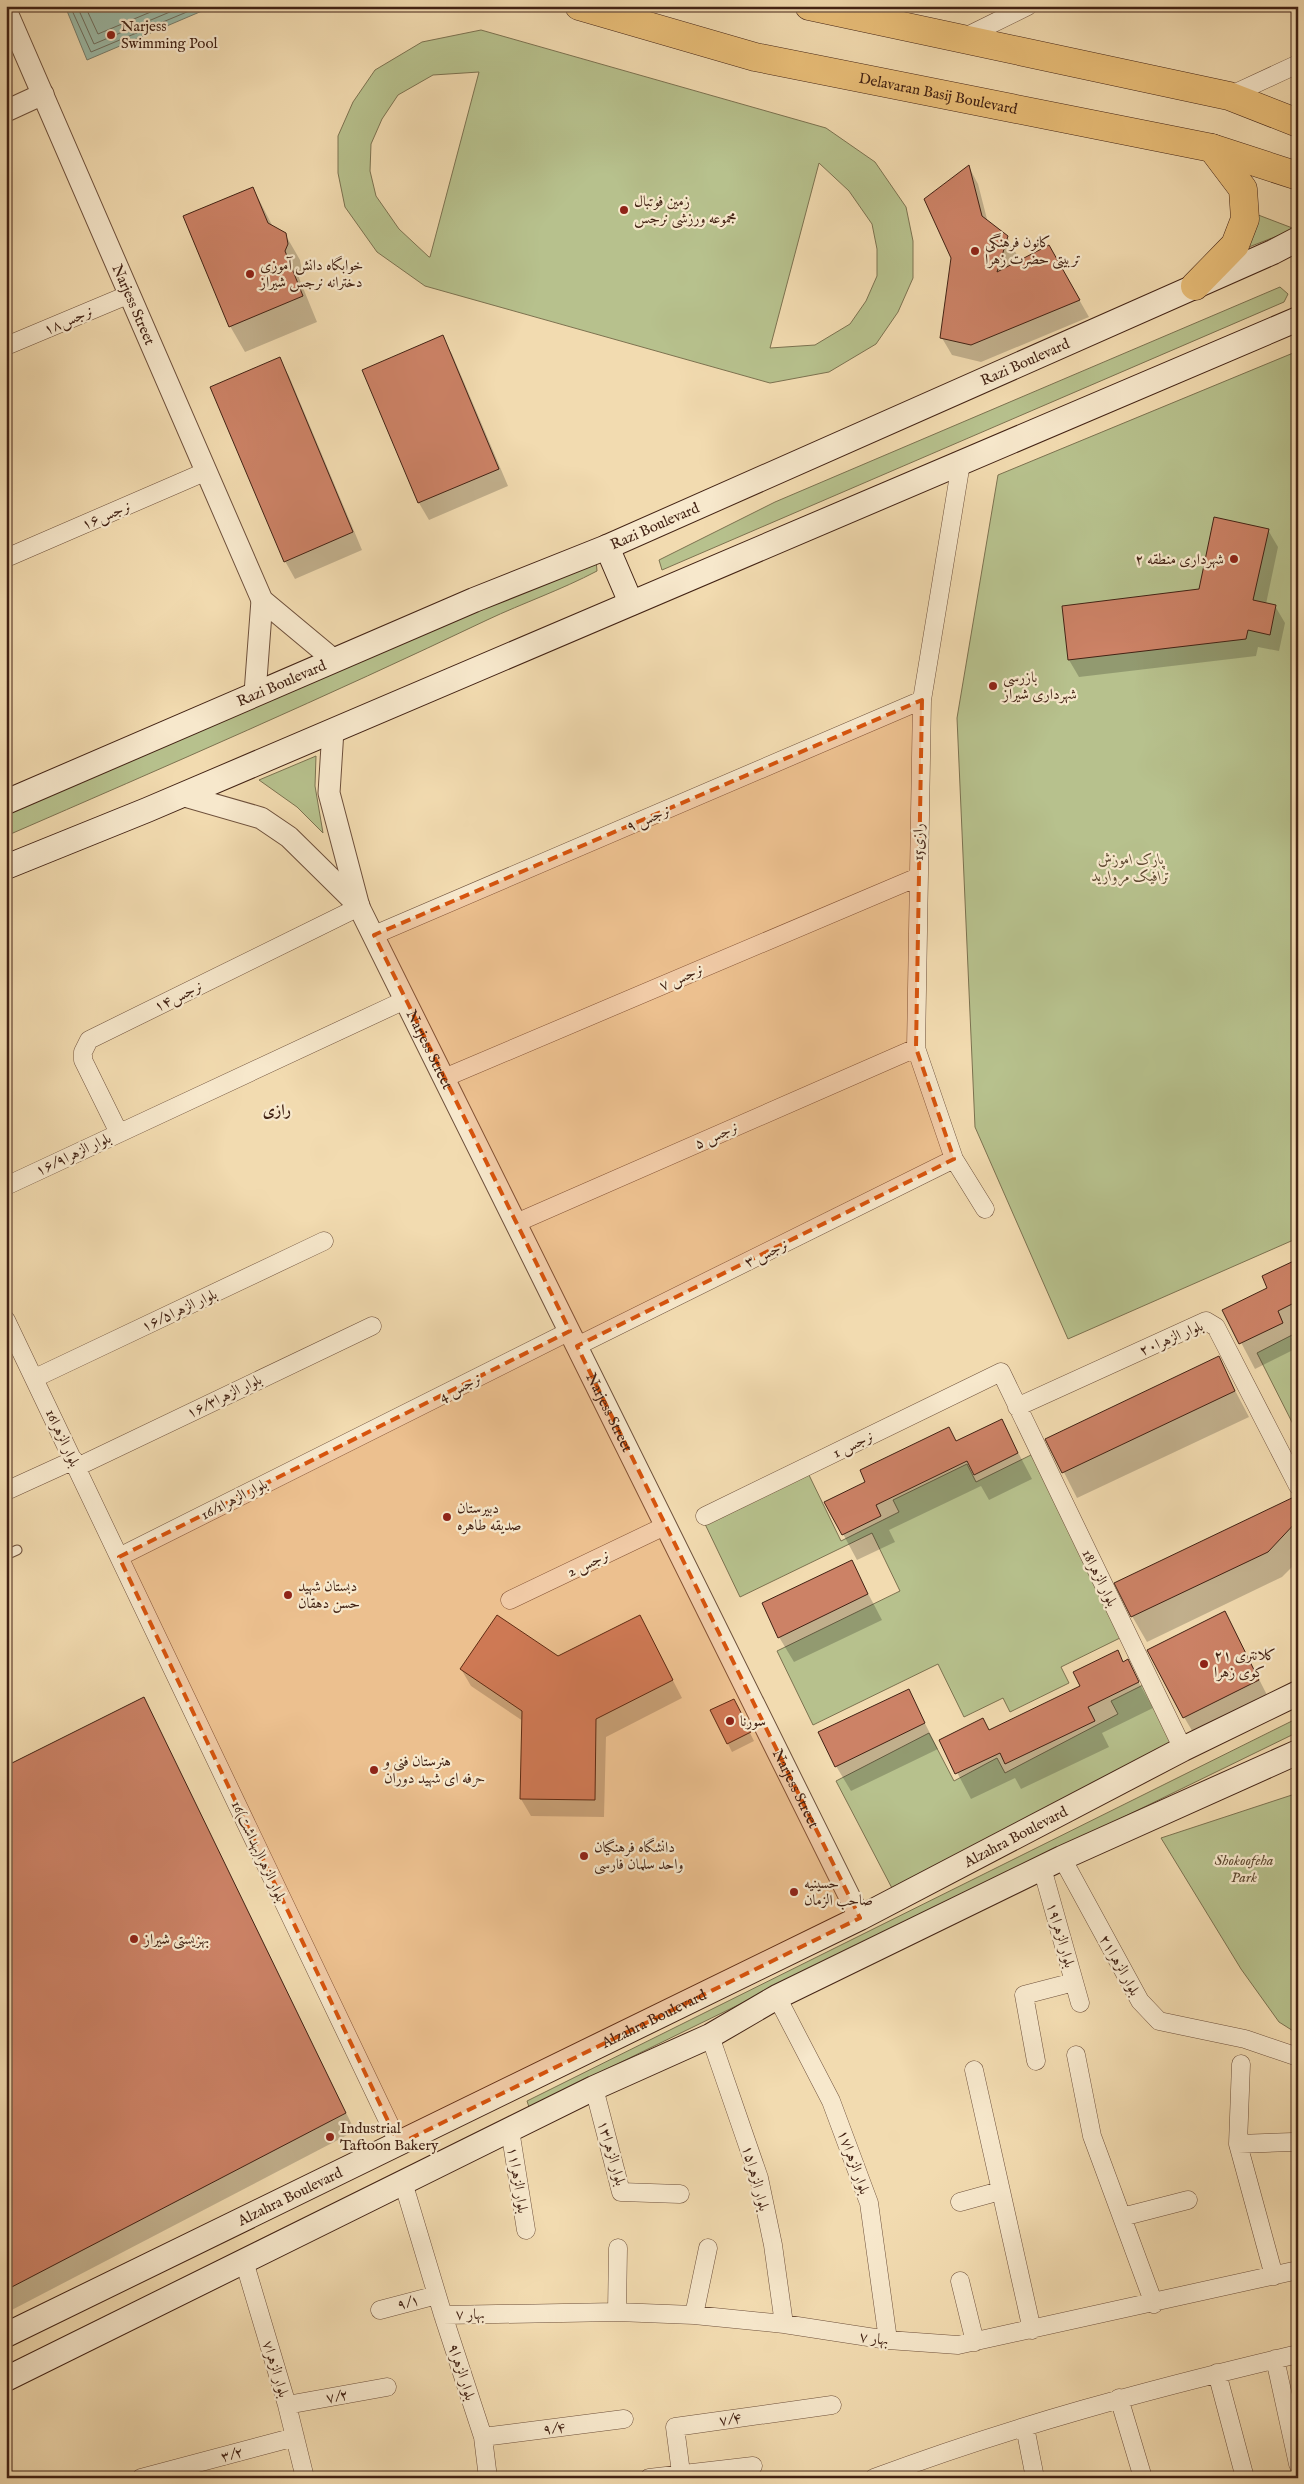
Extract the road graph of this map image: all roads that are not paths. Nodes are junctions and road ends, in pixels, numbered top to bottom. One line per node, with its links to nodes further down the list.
1 (579, 6): 11 (main road, Delavaran Basij Boulevard)
2 (809, 6): 5 (main road)
3 (1028, 6): 5 (street)
4 (6, 10): 7 (street, Narjess Street)
5 (963, 38): 8 (main road)
6 (1298, 64): 8 (street)
7 (43, 94): 9 (street); 17 (street, Narjess Street)
8 (1229, 96): 10 (main road)
9 (6, 111)
10 (1298, 123)
11 (1212, 148): 12 (main road, Delavaran Basij Boulevard); 16 (main road)
12 (1298, 176)
13 (1298, 239): 14 (main road, Razi Boulevard)
14 (1273, 252): 15 (main road); 16 (main road, Razi Boulevard)
15 (1298, 256)
16 (1195, 286): 22 (main road, Razi Boulevard)
17 (130, 294): 19 (street, نرجس۱۸); 21 (street, Narjess Street)
18 (1298, 318): 20 (main road)
19 (6, 346)
20 (961, 463): 25 (main road); 28 (street, 15رازی)
21 (206, 471): 23 (street, نرجس۱۶); 24 (street, Narjess Street)
22 (607, 547): 25 (main road); 26 (main road, Razi Boulevard)
23 (6, 558)
24 (262, 600): 26 (street); 27 (street)
25 (631, 603): 29 (main road)
26 (334, 660): 27 (main road, Razi Boulevard)
27 (255, 693): 31 (main road, Razi Boulevard)
28 (922, 700): 33 (street, 15رازی); 35 (street, نرجس ۹)
29 (332, 730): 30 (main road); 34 (street)
30 (181, 795): 32 (main road); 34 (street)
31 (6, 802)
32 (6, 867)
33 (918, 877): 37 (street, 15رازی); 38 (street, نرجس ۷)
34 (359, 907): 35 (street, Narjess Street); 39 (street, نرجس۱۴)
35 (374, 936): 36 (street, Narjess Street)
36 (405, 1000): 38 (street, Narjess Street); 39 (street, بلوار الزهرا۱۶/۹)
37 (916, 1048): 40 (street, 15رازی); 43 (street, نرجس ۵)
38 (444, 1078): 43 (street, Narjess Street)
39 (119, 1133): 41 (street, بلوار الزهرا۱۶/۹)
40 (954, 1159): 42 (street, 15رازی); 47 (street, نرجس ۳)
41 (6, 1186)
42 (985, 1209)
43 (516, 1223): 47 (street, Narjess Street)
44 (324, 1241): 49 (street, بلوار الزهرا۱۶/۵)
45 (6, 1320): 49 (street, 16بلوار الزهرا)
46 (372, 1326): 52 (street, بلوار الزهرا۱۶/۳)
47 (573, 1339): 51 (street, 4 نرجس); 56 (street, Narjess Street)
48 (1001, 1372): 50 (street, 18بلوار الزهرا); 55 (street, 1 نرجس)
49 (35, 1378): 52 (street, 16بلوار الزهرا)
50 (1017, 1407): 53 (street, بلوار الزهرا۲۰); 62 (street, 18بلوار الزهرا)
51 (350, 1442): 59 (street, بلوار الزهرا16/1)
52 (75, 1464): 54 (street, بلوار الزهرا۱۶/۳); 59 (street, 16بلوار الزهرا)
53 (1298, 1486)
54 (6, 1491)
55 (705, 1516)
56 (665, 1526): 60 (street, 2 نرجس); 65 (street, Narjess Street)
57 (17, 1550): 58 (lane)
58 (6, 1555)
59 (119, 1557): 79 (street, 16بلوار الزهرا(بهداشت))
60 (510, 1600)
61 (1298, 1693): 62 (main road, Alzahra Boulevard)
62 (1184, 1749): 65 (main road, Alzahra Boulevard)
63 (1298, 1752): 64 (main road)
64 (1052, 1863): 66 (street, بلوار الزهرا۱۹); 67 (main road); 71 (street, بلوار الزهرا۲۱)
65 (860, 1918): 75 (main road, Alzahra Boulevard)
66 (1074, 1982): 68 (street, بلوار الزهرا۱۹); 72 (street)
67 (778, 1997): 69 (main road); 103 (street, بلوار الزهرا۱۷)
68 (1080, 2003)
69 (710, 2036): 76 (main road); 100 (street, بلوار الزهرا۱۵)
70 (1076, 2056): 86 (street)
71 (1298, 2058)
72 (1036, 2061)
73 (1242, 2064): 80 (street)
74 (974, 2070): 82 (street)
75 (515, 2087): 77 (main road); 79 (main road, Alzahra Boulevard)
76 (594, 2088): 77 (main road); 83 (street, بلوار الزهرا۱۳)
77 (518, 2126): 81 (main road); 87 (street, بلوار الزهرا۱۱)
78 (1293, 2142): 80 (street)
79 (398, 2144): 102 (main road, Alzahra Boulevard)
80 (1238, 2144): 92 (street)
81 (403, 2182): 90 (main road); 94 (street, بلوار الزهرا۹)
82 (1000, 2192): 85 (street); 101 (street)
83 (680, 2194)
84 (1188, 2200): 86 (street)
85 (960, 2202)
86 (1122, 2217): 95 (street)
87 (526, 2230)
88 (618, 2248): 97 (street)
89 (708, 2248): 99 (street)
90 (244, 2261): 108 (main road); 112 (street, بلوار الزهرا۷)
91 (1298, 2270): 92 (street, بهار ۷)
92 (1274, 2276): 95 (street, بهار ۷)
93 (960, 2280): 104 (street)
94 (437, 2295): 96 (street, ۹/۱); 98 (street, بلوار الزهرا۹)
95 (1154, 2304): 101 (street, بهار ۷)
96 (380, 2310)
97 (617, 2312): 98 (street, بهار ۷); 99 (street, بهار ۷)
98 (443, 2315): 116 (street, بلوار الزهرا۹)
99 (694, 2315): 100 (street, بهار ۷)
100 (784, 2324): 103 (street, بهار ۷)
101 (1032, 2330): 104 (street, بهار ۷)
102 (6, 2335)
103 (888, 2340): 104 (street, بهار ۷)
104 (975, 2342)
105 (1298, 2354): 106 (street)
106 (1275, 2359): 107 (street); 117 (street)
107 (1217, 2372): 110 (street); 127 (street)
108 (6, 2378)
109 (387, 2387): 112 (street, ۷/۲)
110 (1120, 2398): 114 (street); 126 (street)
111 (832, 2405): 119 (street, ۷/۴)
112 (287, 2406): 115 (street, بلوار الزهرا۷)
113 (624, 2420): 116 (street, ۹/۴)
114 (1025, 2427): 124 (street); 125 (street)
115 (294, 2437): 120 (street, ۳/۲); 121 (street, بلوار الزهرا۷)
116 (483, 2437): 122 (street, بلوار الزهرا۹)
117 (1298, 2464)
118 (750, 2470): 119 (street)
119 (681, 2473): 123 (street)
120 (140, 2478)
121 (305, 2478)
122 (488, 2478)
123 (649, 2478)
124 (874, 2478)
125 (1035, 2478)
126 (1143, 2478)
127 (1245, 2478)

